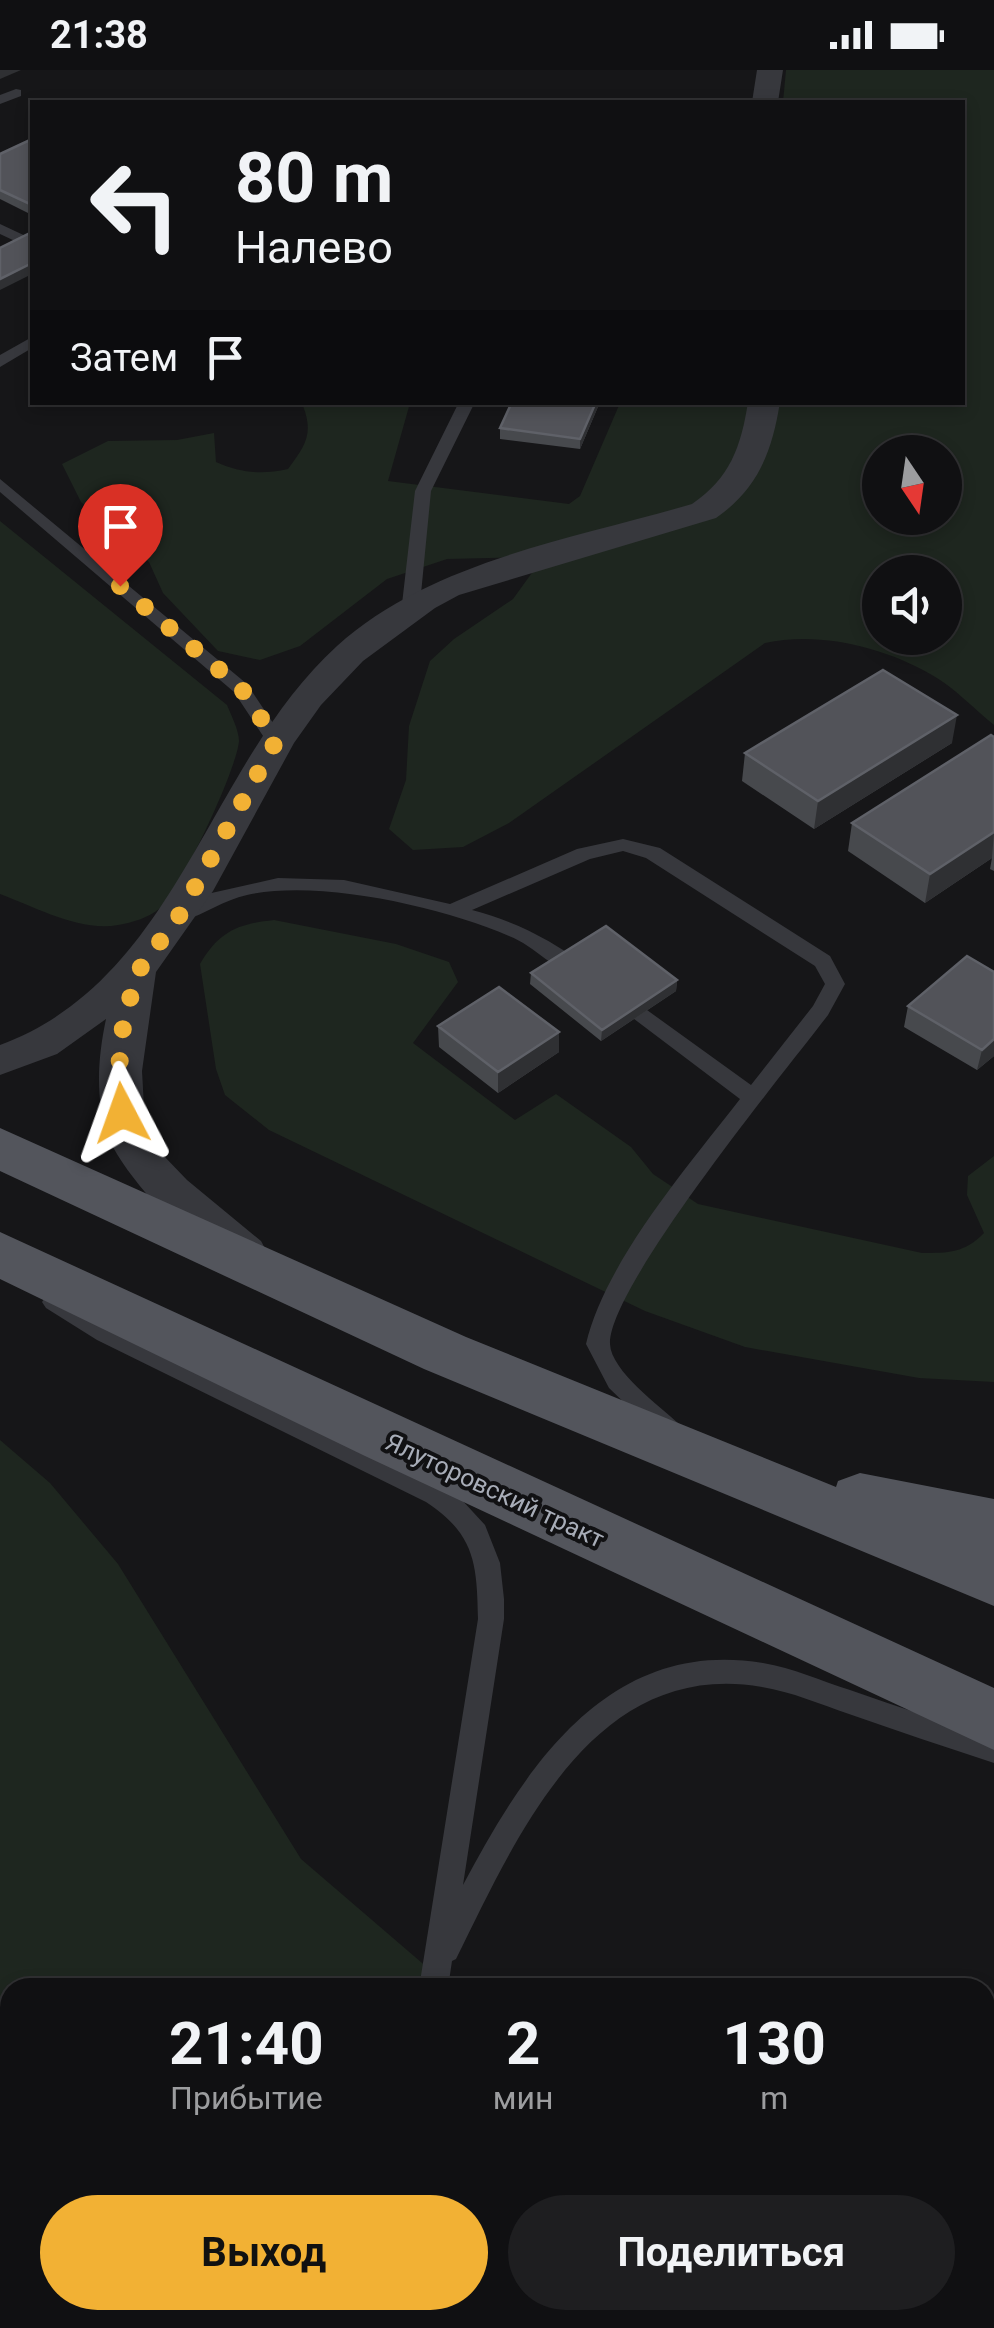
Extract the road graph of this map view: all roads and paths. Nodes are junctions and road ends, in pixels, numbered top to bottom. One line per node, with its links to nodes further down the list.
1 (770, 70): 4 (street)
2 (16, 92): 3 (lane)
3 (0, 100)
4 (765, 100)
5 (0, 228): 6 (lane)
6 (30, 244)
7 (0, 343): 9 (lane)
8 (30, 343): 9 (lane)
9 (16, 352): 10 (lane)
10 (0, 362)
11 (465, 405): 14 (lane)
12 (763, 405): 14 (street)
13 (0, 484): 15 (lane)
14 (411, 604): 15 (street)
15 (276, 741): 17 (street)
16 (452, 911): 17 (lane); 20 (lane); 20 (lane)
17 (179, 916): 18 (street)
18 (136, 974): 19 (street); 24 (street)
19 (0, 1060)
20 (754, 1098): 25 (lane)
21 (0, 1148): 24 (main road)
22 (0, 1254): 28 (main road, Ялуторовский тракт)
23 (0, 1268): 32 (lane)
24 (274, 1276): 25 (main road)
25 (693, 1454): 26 (main road)
26 (761, 1482): 27 (main road); 29 (main road)
27 (994, 1525)
28 (681, 1577): 30 (main road, Ялуторовский тракт); 31 (main road)
29 (994, 1579)
30 (994, 1720)
31 (994, 1751): 33 (lane)
32 (434, 1978)
33 (435, 1978)

